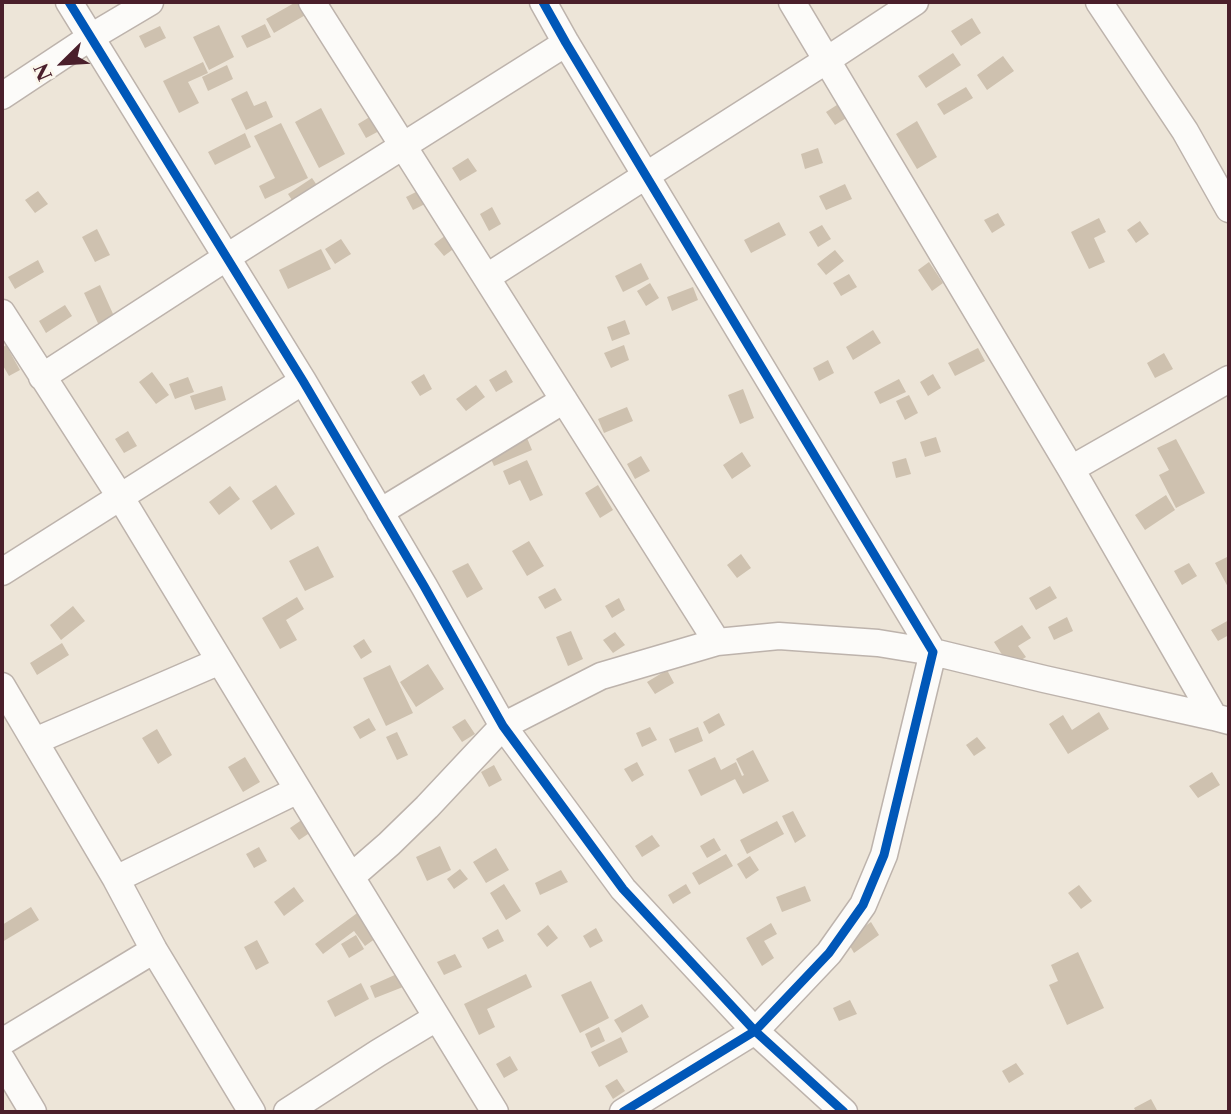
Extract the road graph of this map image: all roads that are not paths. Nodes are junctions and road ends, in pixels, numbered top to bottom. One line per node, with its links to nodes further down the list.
1 (69, 2): 8 (street)
2 (150, 2): 8 (street)
3 (312, 2): 12 (street)
4 (543, 2): 9 (street)
5 (792, 2): 10 (street)
6 (915, 2): 10 (street)
7 (1099, 2): 14 (street)
8 (91, 37): 11 (street); 15 (street)
9 (566, 43): 12 (street); 13 (street)
10 (827, 60): 13 (street); 22 (street)
11 (2, 96)
12 (404, 145): 15 (street); 16 (street)
13 (645, 175): 16 (street); 27 (street)
14 (1229, 209)
15 (227, 257): 18 (street); 20 (street)
16 (487, 277): 21 (street)
17 (2, 313): 18 (street)
18 (42, 377): 23 (street)
19 (1229, 379): 22 (street)
20 (303, 381): 23 (street); 24 (street)
21 (564, 400): 24 (street); 26 (street)
22 (1071, 470): 30 (street)
23 (121, 498): 25 (street); 28 (street)
24 (380, 512): 31 (street)
25 (2, 572)
26 (717, 642): 27 (street); 31 (street)
27 (933, 652): 30 (street); 38 (street)
28 (220, 661): 32 (street); 33 (street)
29 (2, 686): 32 (street)
30 (1222, 719)
31 (503, 726): 34 (street); 38 (street)
32 (35, 741): 35 (street)
33 (298, 790): 34 (street); 35 (street)
34 (351, 877): 37 (street)
35 (116, 878): 36 (street)
36 (154, 950): 39 (street); 42 (street)
37 (436, 1018): 43 (street); 44 (street)
38 (755, 1031): 45 (street); 46 (street)
39 (2, 1042)
40 (2, 1060): 41 (street)
41 (33, 1112)
42 (252, 1112)
43 (287, 1112)
44 (495, 1112)
45 (623, 1112)
46 (845, 1112)

